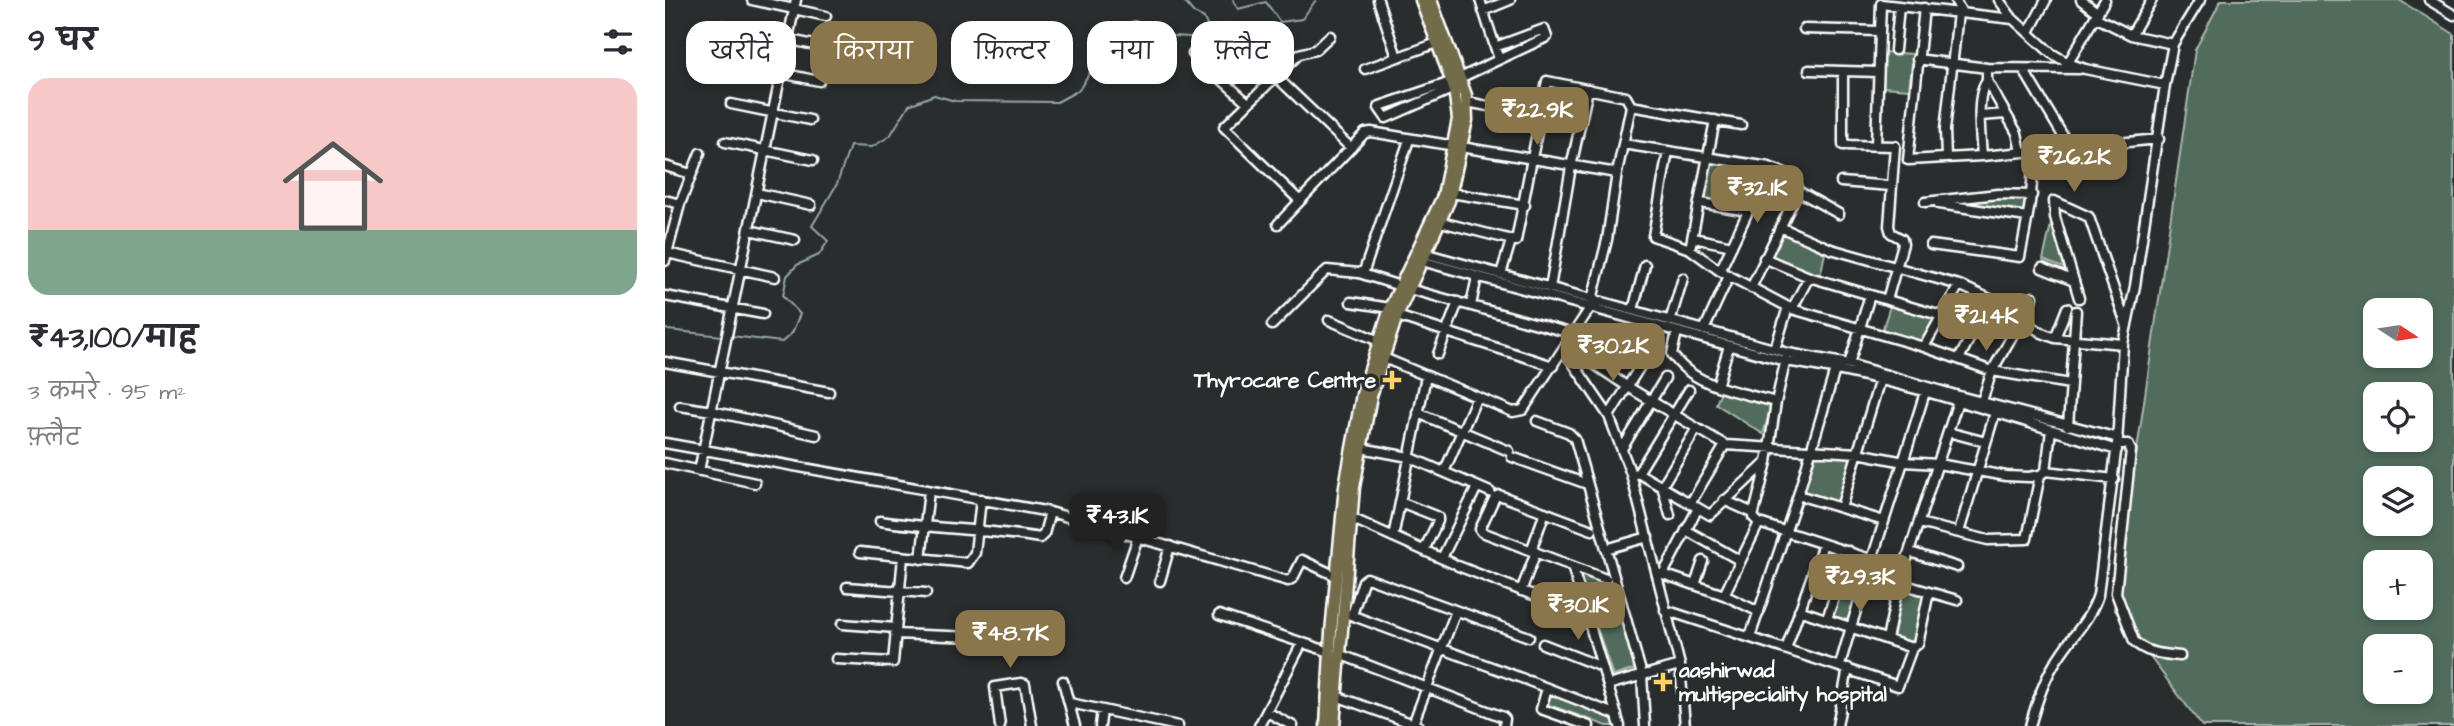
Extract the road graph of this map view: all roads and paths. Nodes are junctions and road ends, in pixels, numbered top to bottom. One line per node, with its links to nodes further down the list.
1 (753, 0): 16 (street)
2 (1378, 0): 34 (street)
3 (1421, 0): 30 (main road)
4 (1431, 0): 48 (main road)
5 (1480, 0): 19 (street)
6 (1510, 0): 19 (street)
7 (1955, 0): 20 (street)
8 (1999, 0): 24 (street)
9 (2046, 0): 27 (street)
10 (2081, 0): 21 (street)
11 (2105, 0): 21 (street)
12 (2152, 0): 28 (street)
13 (2200, 0): 31 (street)
14 (2429, 0): 22 (street)
15 (1887, 3): 17 (street); 26 (street)
16 (795, 5): 23 (street)
17 (1899, 6): 18 (street); 33 (street)
18 (1924, 8): 20 (street); 36 (street)
19 (1483, 11): 32 (street)
20 (1960, 13): 24 (street); 38 (street)
21 (2097, 15): 28 (street); 39 (street)
22 (2454, 15)
23 (826, 16)
24 (2013, 19): 27 (street)
25 (1804, 29): 26 (street)
26 (1879, 31): 46 (street)
27 (2029, 32): 39 (street)
28 (2131, 35): 31 (street)
29 (1330, 36): 35 (street)
30 (1437, 43): 34 (street); 48 (main road)
31 (2173, 44): 53 (street)
32 (1495, 47): 37 (street); 37 (street)
33 (1895, 50)
34 (1397, 57): 41 (street)
35 (1294, 59)
36 (1917, 59): 38 (street); 85 (street)
37 (1499, 60): 48 (street)
38 (1952, 63): 40 (street); 81 (street)
39 (2068, 63): 43 (street)
40 (1987, 68): 42 (street); 47 (street)
41 (1364, 69)
42 (2023, 69): 43 (street); 71 (street)
43 (2085, 69): 53 (street)
44 (1809, 70): 45 (street)
45 (1843, 71): 46 (street); 70 (street)
46 (1878, 72): 70 (street)
47 (1987, 81): 60 (street); 62 (street)
48 (1455, 83): 48 (street); 55 (main road); 72 (main road)
49 (779, 84): 59 (street)
50 (1227, 84): 56 (street)
51 (1267, 84): 56 (street)
52 (1283, 84): 73 (street)
53 (2165, 85): 66 (street)
54 (1588, 89): 58 (street); 61 (street); 87 (street)
55 (1467, 102): 61 (street); 72 (main road)
56 (1248, 103): 98 (street)
57 (731, 104): 59 (street)
58 (1631, 106): 64 (street); 69 (street)
59 (773, 113): 63 (street); 76 (street)
60 (2006, 114): 62 (street); 77 (street)
61 (1540, 116): 84 (street)
62 (1980, 116): 79 (street)
63 (810, 120)
64 (1715, 120): 65 (street); 80 (street)
65 (1741, 125)
66 (2159, 139): 71 (street); 158 (street)
67 (1409, 140): 72 (street); 73 (street); 125 (street)
68 (725, 142): 76 (street)
69 (1623, 144): 74 (street); 89 (street)
70 (1876, 145): 82 (street)
71 (2069, 146): 75 (street)
72 (1457, 147): 84 (street); 95 (main road); 117 (main road)
73 (1351, 148): 98 (street)
74 (1668, 151): 80 (street); 116 (street)
75 (2032, 151): 77 (street); 96 (street)
76 (765, 152): 83 (street); 94 (street)
77 (2021, 152): 79 (street)
78 (700, 153): 90 (street)
79 (1982, 156): 81 (street)
80 (1709, 158): 88 (street); 99 (street)
81 (1946, 158): 85 (street)
82 (1894, 159): 85 (street); 92 (street)
83 (813, 160)
84 (1532, 160): 87 (street); 102 (street)
85 (1908, 160)
86 (665, 166): 90 (street)
87 (1571, 167): 89 (street); 135 (street)
88 (1769, 167): 93 (street); 103 (street)
89 (1617, 173): 145 (street)
90 (691, 174): 100 (street)
91 (1841, 183): 92 (street)
92 (1891, 186): 121 (street)
93 (1798, 191): 104 (street); 108 (street)
94 (757, 193): 101 (street); 109 (street)
95 (1451, 193): 102 (street); 106 (main road)
96 (2032, 195): 105 (street); 105 (street)
97 (665, 200): 100 (street)
98 (1300, 201): 107 (street)
99 (1701, 203): 103 (street); 111 (street)
100 (680, 204): 110 (street)
101 (811, 205)
102 (1525, 205): 113 (street)
103 (1748, 211): 115 (street)
104 (1839, 214)
105 (2027, 217): 114 (street)
106 (1441, 222): 113 (street); 117 (main road)
107 (1278, 224)
108 (1780, 227): 119 (street); 121 (street)
109 (750, 230): 112 (street); 123 (street)
110 (668, 234): 118 (street)
111 (1693, 238): 115 (street); 116 (street)
112 (795, 240)
113 (1511, 241): 126 (street)
114 (1931, 245)
115 (1732, 246): 124 (street)
116 (1691, 249): 124 (street)
117 (1420, 256): 126 (street); 129 (street); 134 (main road)
118 (666, 257): 123 (street)
119 (1764, 258): 130 (street); 136 (street)
120 (1646, 265): 150 (street)
121 (1896, 267): 133 (street); 142 (street)
122 (2042, 268): 132 (street)
123 (741, 270): 128 (street); 149 (street)
124 (1720, 271): 127 (street)
125 (1359, 273): 134 (street); 159 (street)
126 (1501, 274): 135 (street)
127 (1729, 276): 136 (street); 161 (street)
128 (775, 277)
129 (1477, 277): 145 (street); 146 (street)
130 (1809, 277): 137 (street); 148 (street)
131 (1683, 278): 157 (street)
132 (2074, 281): 140 (street); 158 (street)
133 (1959, 285): 141 (street); 154 (street)
134 (1404, 288): 144 (street); 152 (main road)
135 (1550, 288): 145 (street)
136 (1751, 288): 148 (street)
137 (1870, 295): 142 (street); 160 (street)
138 (665, 296): 149 (street)
139 (2032, 297): 155 (street)
140 (2080, 298)
141 (1990, 299): 155 (street); 177 (street)
142 (1887, 300): 154 (street)
143 (1351, 302): 152 (street)
144 (1458, 302): 146 (street); 162 (street)
145 (1591, 303): 150 (street); 163 (street); 164 (street)
146 (1471, 305): 164 (street)
147 (2067, 307): 165 (street)
148 (1790, 308): 160 (street); 172 (street)
149 (734, 309): 153 (street); 183 (street)
150 (1633, 310): 157 (street)
151 (2076, 311): 167 (street)
152 (1394, 312): 162 (street); 166 (main road); 175 (main road)
153 (763, 314)
154 (1942, 316): 170 (street)
155 (2021, 318): 165 (street); 184 (street)
156 (1329, 320): 166 (street)
157 (1670, 321): 161 (street)
158 (2126, 324): 168 (street)
159 (1272, 325)
160 (1860, 328): 170 (street); 179 (street)
161 (1704, 330): 172 (street)
162 (1448, 332): 174 (street); 182 (street)
163 (1677, 332): 169 (street); 190 (street)
164 (1574, 334): 171 (street)
165 (2055, 338): 167 (street)
166 (1379, 341): 175 (main road)
167 (2073, 341): 168 (street); 189 (street)
168 (2123, 344): 215 (street)
169 (1730, 346): 176 (street); 190 (street)
170 (1924, 347): 177 (street)
171 (1565, 348): 182 (street); 185 (street); 205 (street)
172 (1775, 349): 176 (street)
173 (1619, 352): 185 (street)
174 (1438, 354)
175 (1378, 356): 186 (street); 218 (main road); 281 (main road)
176 (1786, 357): 181 (street); 199 (street)
177 (1959, 359): 184 (street)
178 (665, 362): 183 (street)
179 (1850, 363): 181 (street); 198 (street)
180 (1641, 365): 191 (street)
181 (1836, 365): 188 (street); 220 (street)
182 (1553, 366): 195 (street)
183 (720, 371): 193 (street); 201 (street)
184 (1992, 371): 189 (street); 198 (street)
185 (1606, 372): 191 (street)
186 (1426, 376): 195 (street); 202 (street)
187 (1665, 378): 196 (street)
188 (1880, 379): 194 (street); 222 (street)
189 (2070, 384): 207 (street)
190 (1717, 386): 199 (street)
191 (1628, 387): 196 (street); 205 (street)
192 (1689, 390): 204 (street)
193 (829, 392)
194 (1925, 392): 197 (street); 225 (street)
195 (1477, 397): 210 (street)
196 (1651, 401): 204 (street); 219 (street)
197 (1958, 401): 203 (street); 211 (street)
198 (1982, 401): 207 (street)
199 (1776, 402): 217 (street)
200 (680, 406): 201 (street)
201 (712, 411): 212 (street); 221 (street)
202 (1418, 413): 210 (street); 223 (street)
203 (1994, 413): 209 (street); 213 (street)
204 (1673, 415): 208 (street); 231 (street)
205 (1609, 416): 219 (street)
206 (1537, 421): 235 (street)
207 (2068, 426): 215 (street)
208 (1697, 428): 216 (street); 236 (street)
209 (2051, 430): 215 (street); 232 (street)
210 (1462, 432): 230 (street); 235 (street)
211 (1948, 432): 213 (street); 227 (street)
212 (816, 435)
213 (1986, 442): 229 (street)
214 (665, 443): 221 (street)
215 (2117, 444): 233 (street); 315 (street)
216 (1725, 445): 217 (street); 244 (street)
217 (1768, 447): 220 (street); 224 (street)
218 (1361, 448): 223 (street); 250 (main road)
219 (1622, 449): 231 (street)
220 (1812, 449): 222 (street); 240 (street)
221 (703, 451): 228 (street); 238 (street)
222 (1858, 453): 225 (street); 245 (street)
223 (1409, 457): 230 (street); 243 (street)
224 (1767, 462): 242 (street); 248 (street)
225 (1904, 462): 227 (street); 252 (street)
226 (665, 463): 228 (street)
227 (1938, 464): 229 (street); 254 (street)
228 (699, 471): 234 (street)
229 (1977, 471): 232 (street); 260 (street)
230 (1444, 472): 237 (street)
231 (1635, 473): 236 (street); 263 (street)
232 (2043, 473): 233 (street); 260 (street)
233 (2114, 479): 347 (street)
234 (755, 483)
235 (1587, 484): 266 (street)
236 (1662, 486): 244 (street); 249 (street)
237 (1477, 487): 239 (street); 273 (street)
238 (929, 491): 241 (street); 255 (street)
239 (1490, 492)
240 (1798, 495): 245 (street); 259 (street)
241 (981, 499): 246 (street); 256 (street)
242 (1724, 500): 244 (street); 248 (street)
243 (1400, 502): 262 (street); 267 (street)
244 (1694, 506): 258 (street)
245 (1840, 508): 252 (street)
246 (1050, 512): 256 (street); 261 (street)
247 (1545, 512): 257 (street); 270 (street); 270 (street)
248 (1753, 513): 253 (street)
249 (1670, 515)
250 (1351, 518): 262 (street); 298 (main road)
251 (880, 521): 255 (street)
252 (1884, 521): 275 (street)
253 (1759, 523): 259 (street); 276 (street)
254 (1919, 523): 260 (street); 271 (street)
255 (925, 527): 256 (street); 274 (street)
256 (977, 530): 274 (street)
257 (1592, 530)
258 (1686, 530): 276 (street); 280 (street)
259 (1786, 532): 264 (street); 297 (street)
260 (1959, 532)
261 (1137, 537): 265 (street); 282 (street)
262 (1393, 537): 267 (street)
263 (1648, 537): 266 (street); 280 (street)
264 (1823, 544): 268 (street); 295 (street)
265 (1170, 546): 281 (street); 284 (street)
266 (1606, 549): 320 (street)
267 (1424, 550): 273 (street)
268 (1849, 551): 275 (street); 301 (street)
269 (859, 552): 272 (street)
270 (1533, 552): 278 (street); 289 (street)
271 (1910, 552): 279 (street); 285 (street)
272 (904, 557): 274 (street); 288 (street)
273 (1442, 558): 289 (street)
274 (921, 559)
275 (1870, 559): 303 (street)
276 (1739, 560): 292 (street)
277 (1703, 561): 286 (street)
278 (1572, 566): 283 (street); 300 (street)
279 (1957, 567)
280 (1660, 574): 286 (street); 294 (street)
281 (1336, 576): 314 (main road)
282 (1124, 579)
283 (1606, 579)
284 (1160, 582)
285 (1899, 583): 291 (street); 308 (street)
286 (1695, 585): 292 (street)
287 (847, 587): 288 (street)
288 (898, 591): 290 (street); 304 (street)
289 (1521, 591): 300 (street)
290 (926, 593)
291 (1929, 593): 293 (street); 311 (street)
292 (1724, 595): 297 (street)
293 (1957, 600)
294 (1665, 610): 307 (street); 317 (street)
295 (1799, 610): 301 (street); 313 (street)
296 (1457, 611): 298 (street); 306 (street); 312 (street)
297 (1759, 612): 307 (street)
298 (1347, 613): 312 (street); 314 (main road)
299 (1219, 615): 309 (street)
300 (1587, 616): 318 (street)
301 (1827, 619): 303 (street)
302 (842, 624): 304 (street)
303 (1851, 626): 308 (street); 319 (street)
304 (895, 631): 305 (street); 316 (street)
305 (1032, 635)
306 (1529, 637)
307 (1750, 637): 313 (street)
308 (1887, 639): 311 (street)
309 (1302, 643): 314 (street); 328 (street)
310 (1543, 644): 318 (street)
311 (1912, 648): 319 (street)
312 (1442, 649): 323 (street); 324 (street)
313 (1786, 649): 319 (street)
314 (1334, 653): 323 (street); 325 (main road); 339 (main road)
315 (2180, 656)
316 (836, 659)
317 (1680, 665): 320 (street); 345 (street)
318 (1602, 667): 322 (street)
319 (1844, 667): 346 (street)
320 (1642, 675): 322 (street); 344 (street)
321 (1063, 681): 326 (street)
322 (1608, 685): 329 (street)
323 (1427, 687): 331 (street); 341 (street)
324 (1547, 688): 329 (street); 342 (street)
325 (1336, 696): 331 (street); 340 (main road)
326 (1070, 703): 327 (street); 334 (street)
327 (1102, 710): 330 (street); 335 (street)
328 (1267, 712): 337 (street); 338 (street)
329 (1617, 715): 343 (street)
330 (1167, 724): 336 (street)
331 (1416, 725)
332 (1000, 726): 333 (street)
333 (1033, 726)
334 (1075, 726)
335 (1100, 726)
336 (1178, 726)
337 (1259, 726)
338 (1293, 726)
339 (1326, 726)
340 (1334, 726)
341 (1504, 726)
342 (1589, 726)
343 (1620, 726)
344 (1645, 726)
345 (1685, 726)
346 (1837, 726)
347 (2031, 726)

